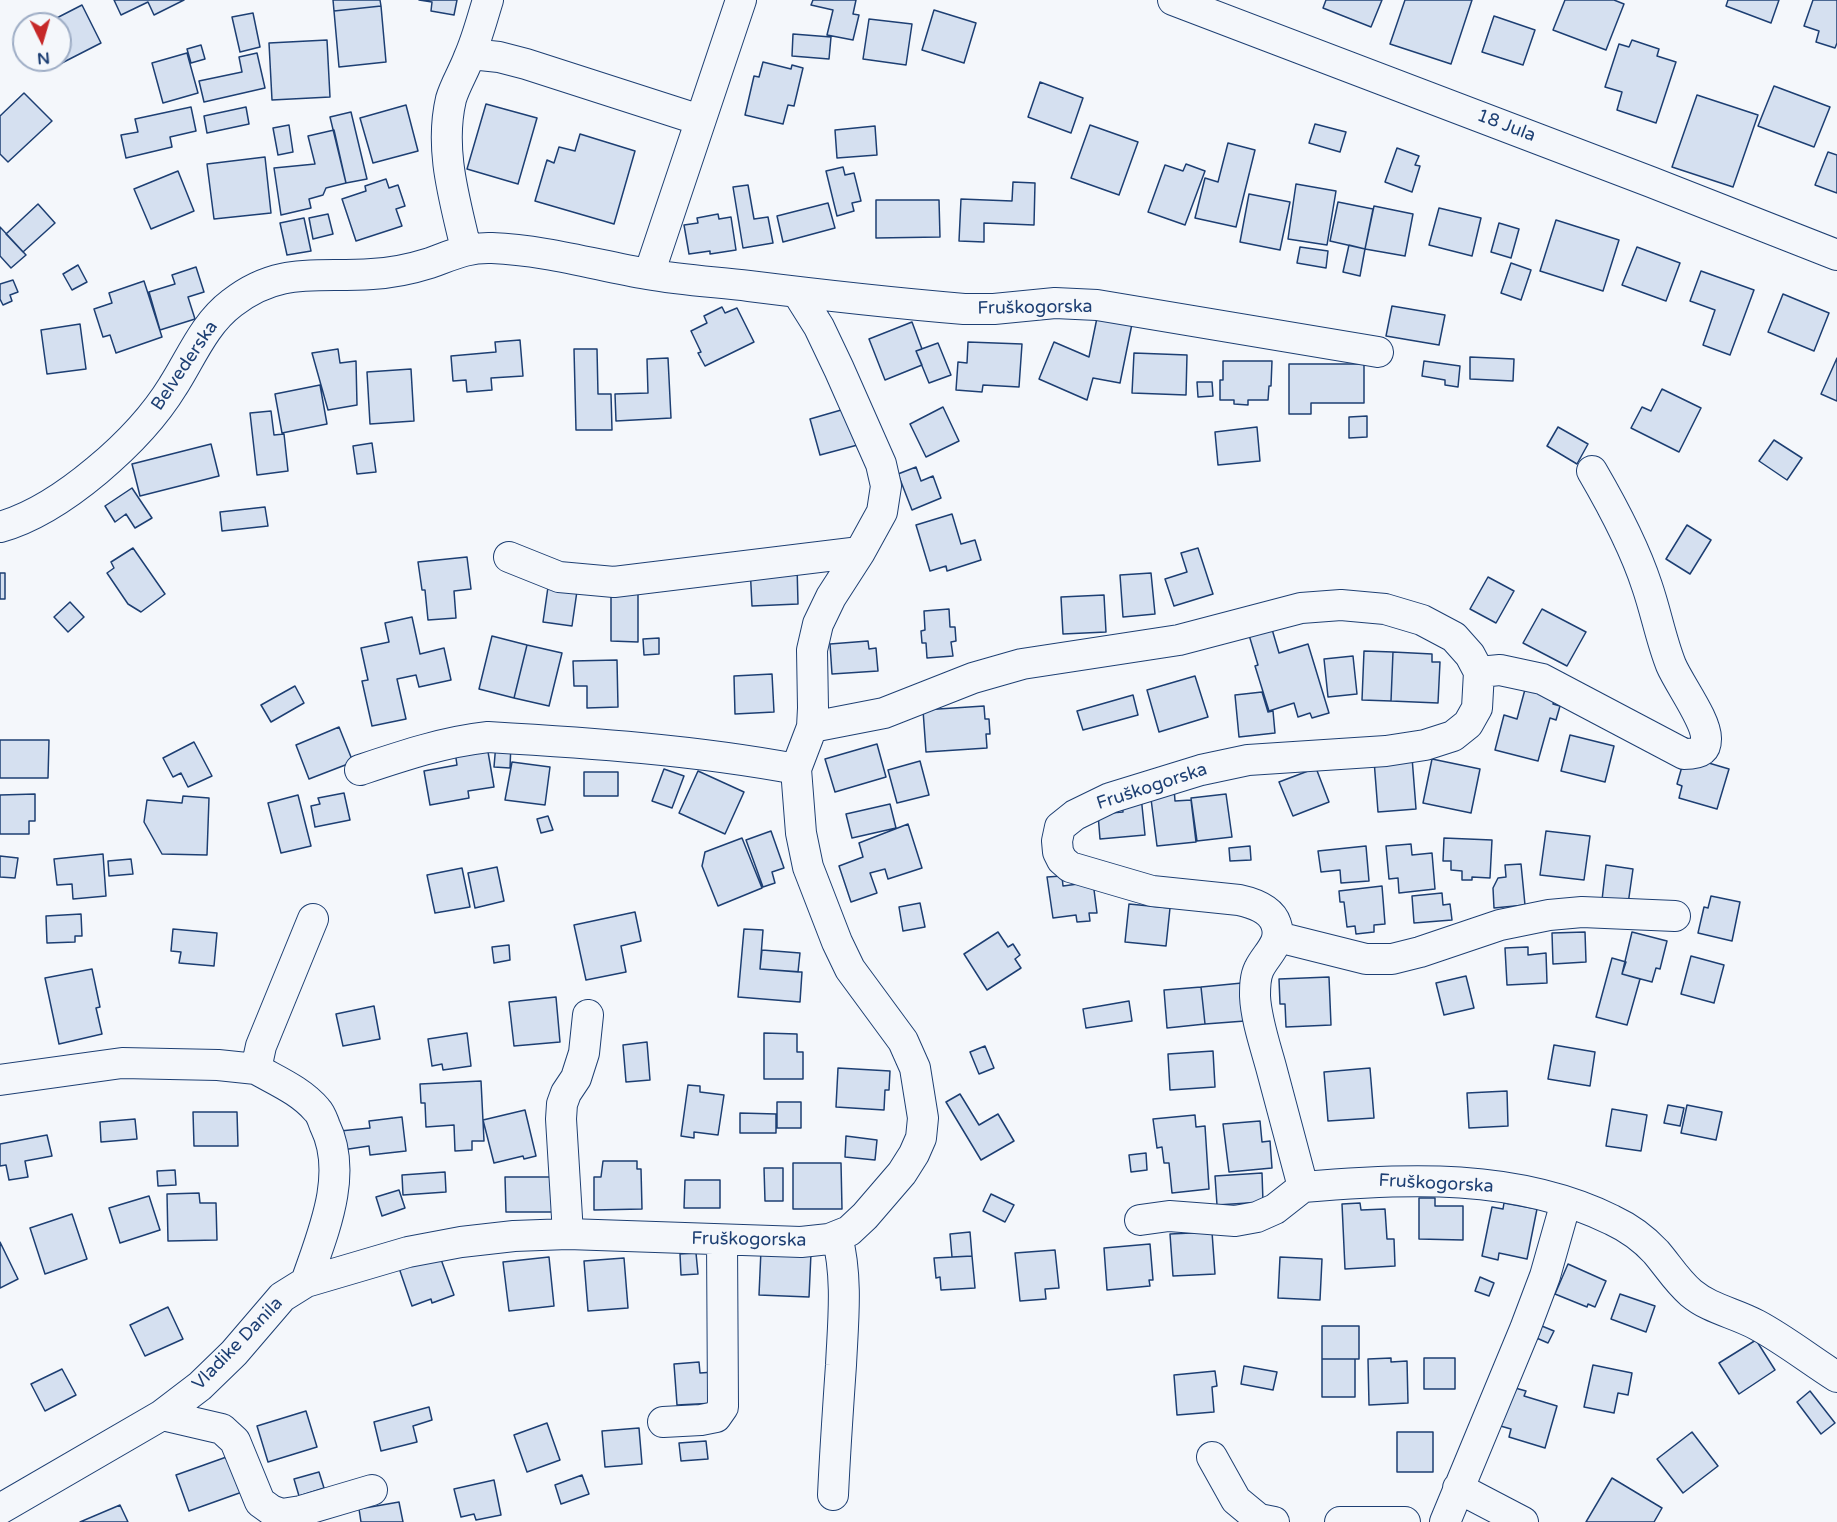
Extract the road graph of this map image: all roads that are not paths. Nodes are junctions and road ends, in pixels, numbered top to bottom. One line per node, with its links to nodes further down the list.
1 (488, 0): 4 (street)
2 (741, 0): 5 (street)
3 (1173, 0): 7 (street, 18 Jula)
4 (471, 54): 5 (street); 6 (street)
5 (700, 120): 8 (street)
6 (466, 249): 8 (street, Fruškogorska); 12 (street, Belvederska)
7 (1837, 255)
8 (649, 274): 9 (street, Fruškogorska)
9 (797, 292): 10 (street, Fruškogorska); 13 (street, Fruškogorska)
10 (1378, 352)
11 (1592, 471): 15 (street)
12 (0, 527)
13 (860, 552): 14 (street); 16 (street, Fruškogorska)
14 (509, 557)
15 (1479, 672): 16 (street); 21 (street, Fruškogorska)
16 (812, 727): 17 (street, Fruškogorska)
17 (796, 769): 18 (street); 29 (street, Fruškogorska)
18 (360, 770)
19 (1675, 916): 21 (street)
20 (313, 919): 23 (street)
21 (1278, 937): 25 (street)
22 (588, 1015): 28 (street)
23 (256, 1069): 24 (street); 31 (street)
24 (0, 1080)
25 (1303, 1187): 26 (street, Fruškogorska); 27 (street)
26 (1566, 1202): 32 (street, Fruškogorska); 36 (street)
27 (1140, 1220)
28 (568, 1234): 30 (street, Fruškogorska); 31 (street, Fruškogorska)
29 (837, 1236): 30 (street, Fruškogorska); 38 (street)
30 (722, 1240): 34 (street)
31 (306, 1282): 33 (street, Vladike Danila)
32 (1837, 1377)
33 (162, 1415): 37 (street); 39 (street, Vladike Danila)
34 (663, 1422)
35 (1212, 1457): 40 (street)
36 (1458, 1488): 43 (street); 44 (street)
37 (372, 1490)
38 (833, 1495)
39 (0, 1509)
40 (1274, 1522)
41 (1340, 1522): 42 (street)
42 (1405, 1522)
43 (1445, 1522)
44 (1523, 1522)

